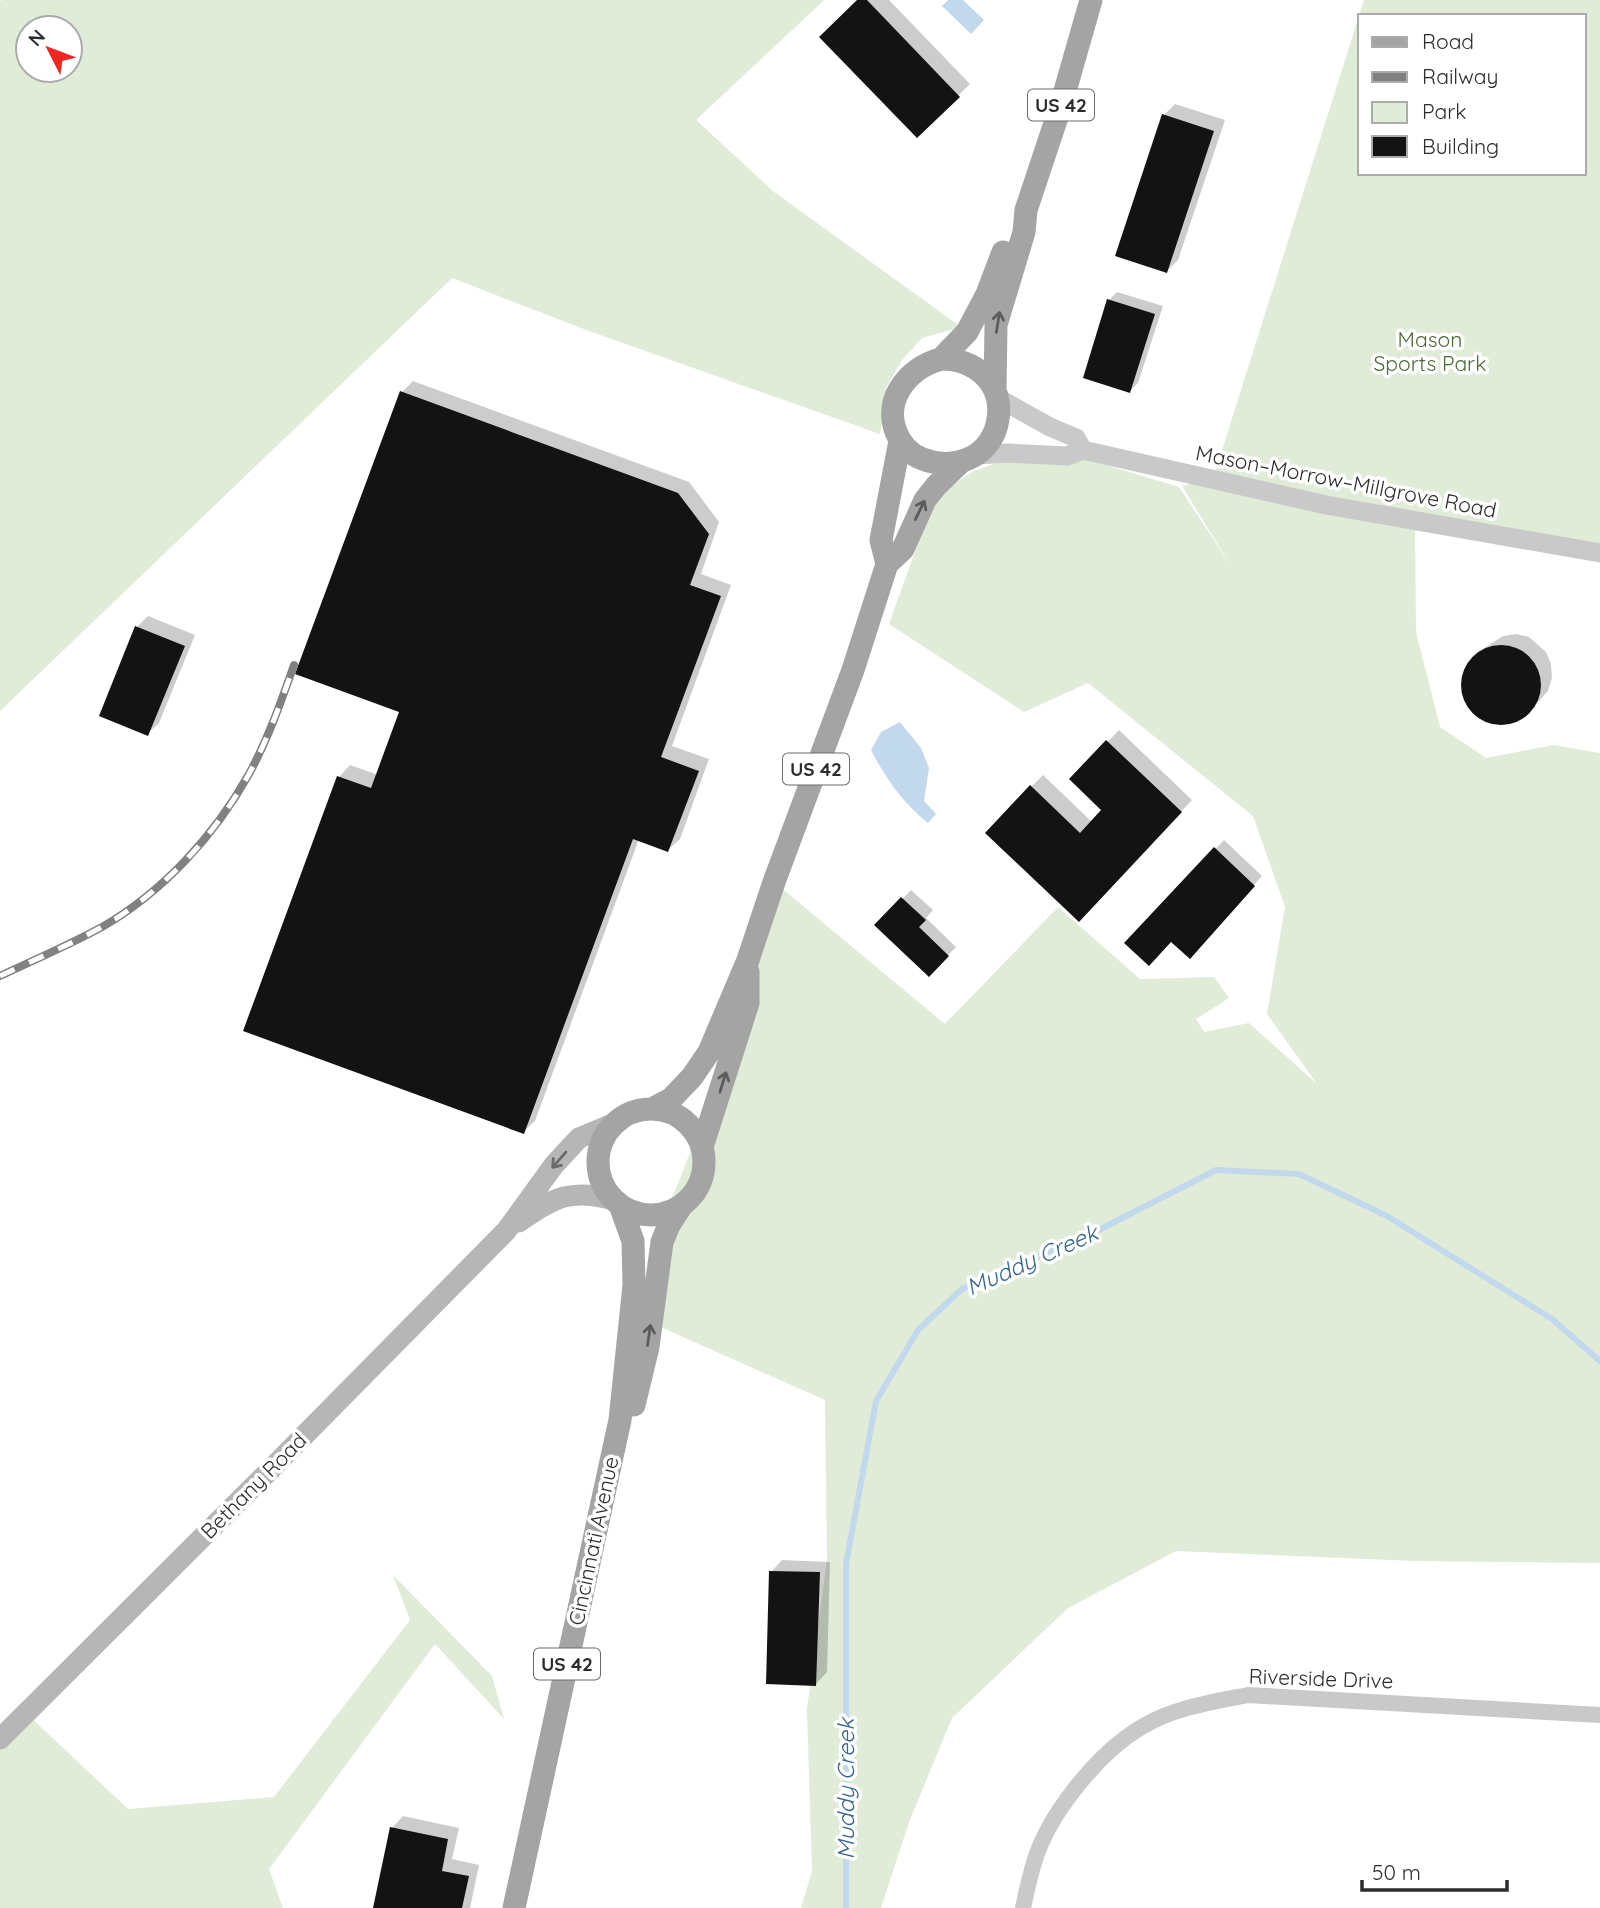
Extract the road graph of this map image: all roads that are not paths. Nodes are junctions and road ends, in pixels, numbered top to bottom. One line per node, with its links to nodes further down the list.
1 (1091, 0): 2 (main road, US 42)
2 (1026, 209): 3 (main road, US 42); 4 (main road, US 42, one-way to 2)
3 (941, 359): 4 (main road); 5 (main road, US 42)
4 (996, 394): 6 (street, Mason–Morrow–Millgrove Road); 7 (main road, US 42)
5 (900, 441): 7 (main road); 9 (main road, US 42)
6 (1083, 450): 7 (street, Mason–Morrow–Millgrove Road); 8 (street, Mason–Morrow–Millgrove Road)
7 (968, 459): 9 (main road, US 42, one-way to 7)
8 (1600, 552)
9 (887, 564): 10 (main road, US 42)
10 (748, 960): 11 (main road, US 42); 13 (main road, US 42, one-way to 10)
11 (652, 1109): 12 (main road); 13 (main road)
12 (615, 1123): 14 (main road); 16 (main road, Bethany Road, one-way to 16)
13 (702, 1147): 15 (main road)
14 (617, 1203): 15 (main road); 16 (main road, Bethany Road); 17 (main road, Cincinnati Avenue / US 42)
15 (682, 1205): 17 (main road, Cincinnati Avenue / US 42, one-way to 15)
16 (506, 1231): 19 (main road, Bethany Road)
17 (620, 1420): 20 (main road, Cincinnati Avenue / US 42)
18 (1600, 1715): 21 (street, Riverside Drive)
19 (0, 1739)
20 (514, 1908)
21 (1023, 1908)

